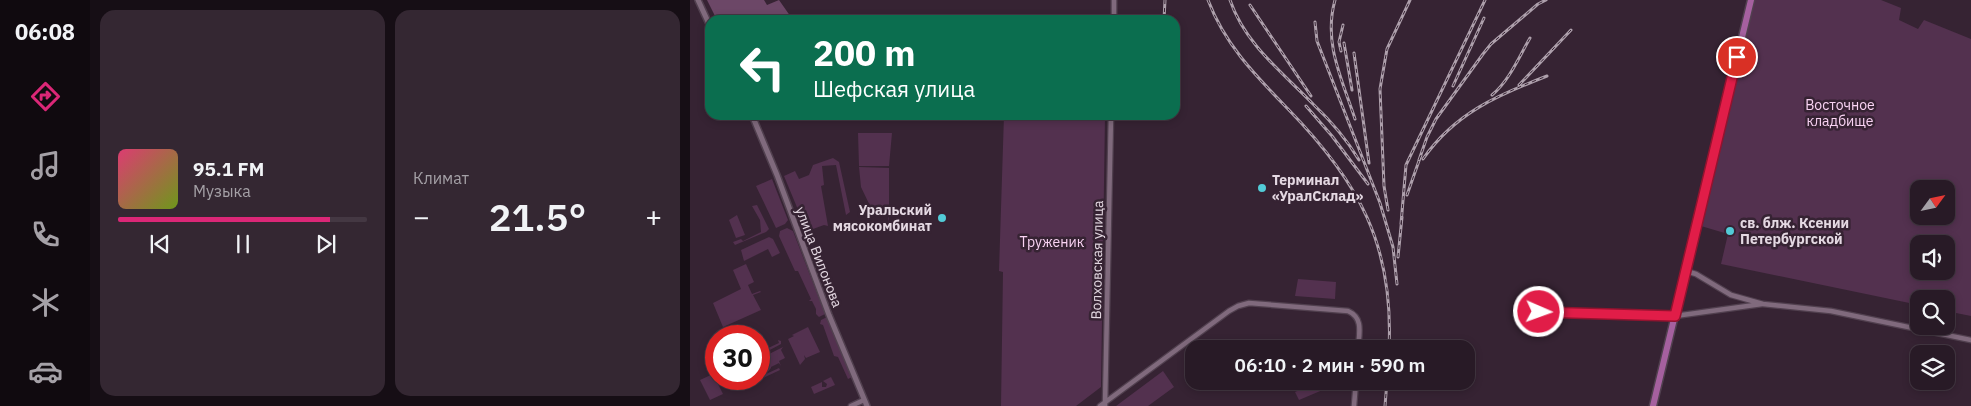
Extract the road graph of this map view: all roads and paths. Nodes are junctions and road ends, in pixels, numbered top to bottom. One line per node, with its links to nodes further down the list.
1 (698, 0): 4 (street)
2 (1114, 0): 5 (street)
3 (1751, 0): 8 (main road)
4 (705, 15)
5 (1114, 15)
6 (754, 120): 17 (street, улица Вилонова)
7 (1111, 120): 18 (street, Волховская улица)
8 (1686, 271): 9 (street); 11 (main road)
9 (1763, 304): 11 (street); 14 (street)
10 (1539, 312): 11 (street)
11 (1675, 316): 23 (main road)
12 (1190, 340): 13 (street)
13 (1359, 340)
14 (1971, 340)
15 (1185, 343): 18 (street)
16 (1355, 390): 22 (street)
17 (864, 400): 19 (street); 20 (street, улица Вилонова)
18 (1105, 404): 21 (street)
19 (851, 406)
20 (867, 406)
21 (1100, 406)
22 (1354, 406)
23 (1653, 406)

